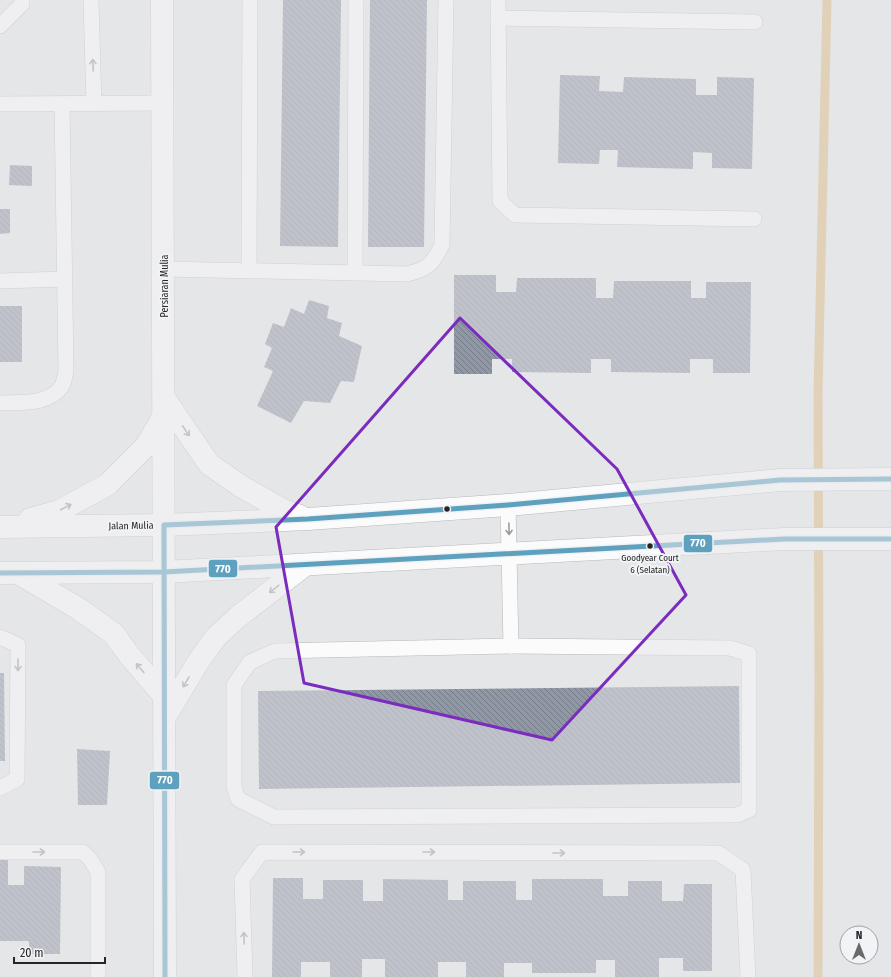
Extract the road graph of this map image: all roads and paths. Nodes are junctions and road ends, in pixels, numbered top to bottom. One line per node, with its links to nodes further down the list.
1 (22, 0): 10 (lane)
2 (91, 0): 14 (lane, one-way to 2)
3 (162, 0): 11 (main road, Persiaran Mulia)
4 (250, 0): 17 (lane)
5 (356, 0): 18 (lane)
6 (446, 0): 18 (lane)
7 (498, 0): 8 (lane)
8 (498, 18): 9 (lane); 15 (lane)
9 (755, 22)
10 (0, 26)
11 (163, 103): 14 (lane); 16 (main road, Persiaran Mulia)
12 (0, 104): 13 (lane)
13 (62, 104): 14 (lane); 19 (lane)
14 (94, 104)
15 (754, 219)
16 (164, 269): 17 (lane); 22 (main road, Persiaran Mulia)
17 (248, 271): 18 (lane)
18 (355, 274)
19 (65, 280): 20 (lane); 21 (lane)
20 (0, 281)
21 (0, 403)
22 (164, 406): 25 (main road, one-way to 25); 26 (main road, Persiaran Mulia); 27 (main road, one-way to 22)
23 (891, 479): 24 (main road, Jalan Mulia)
24 (508, 505): 25 (main road, Jalan Mulia); 29 (lane, one-way to 29)
25 (308, 519): 26 (main road, Jalan Mulia)
26 (164, 524): 27 (main road, Jalan Mulia); 31 (main road, Persiaran Mulia)
27 (1, 526)
28 (891, 539): 29 (main road)
29 (509, 554): 30 (main road); 34 (lane)
30 (305, 565): 31 (main road); 35 (main road, one-way to 35)
31 (164, 572): 32 (main road); 35 (main road, Persiaran Mulia)
32 (9, 573): 35 (main road, one-way to 32)
33 (0, 637): 36 (lane, one-way to 36)
34 (511, 646): 34 (lane)
35 (165, 707): 39 (main road, Persiaran Mulia)
36 (0, 788)
37 (0, 852): 38 (lane, one-way to 38)
38 (98, 977)
39 (165, 977)
40 (245, 977): 41 (lane, one-way to 41)
41 (748, 977)

